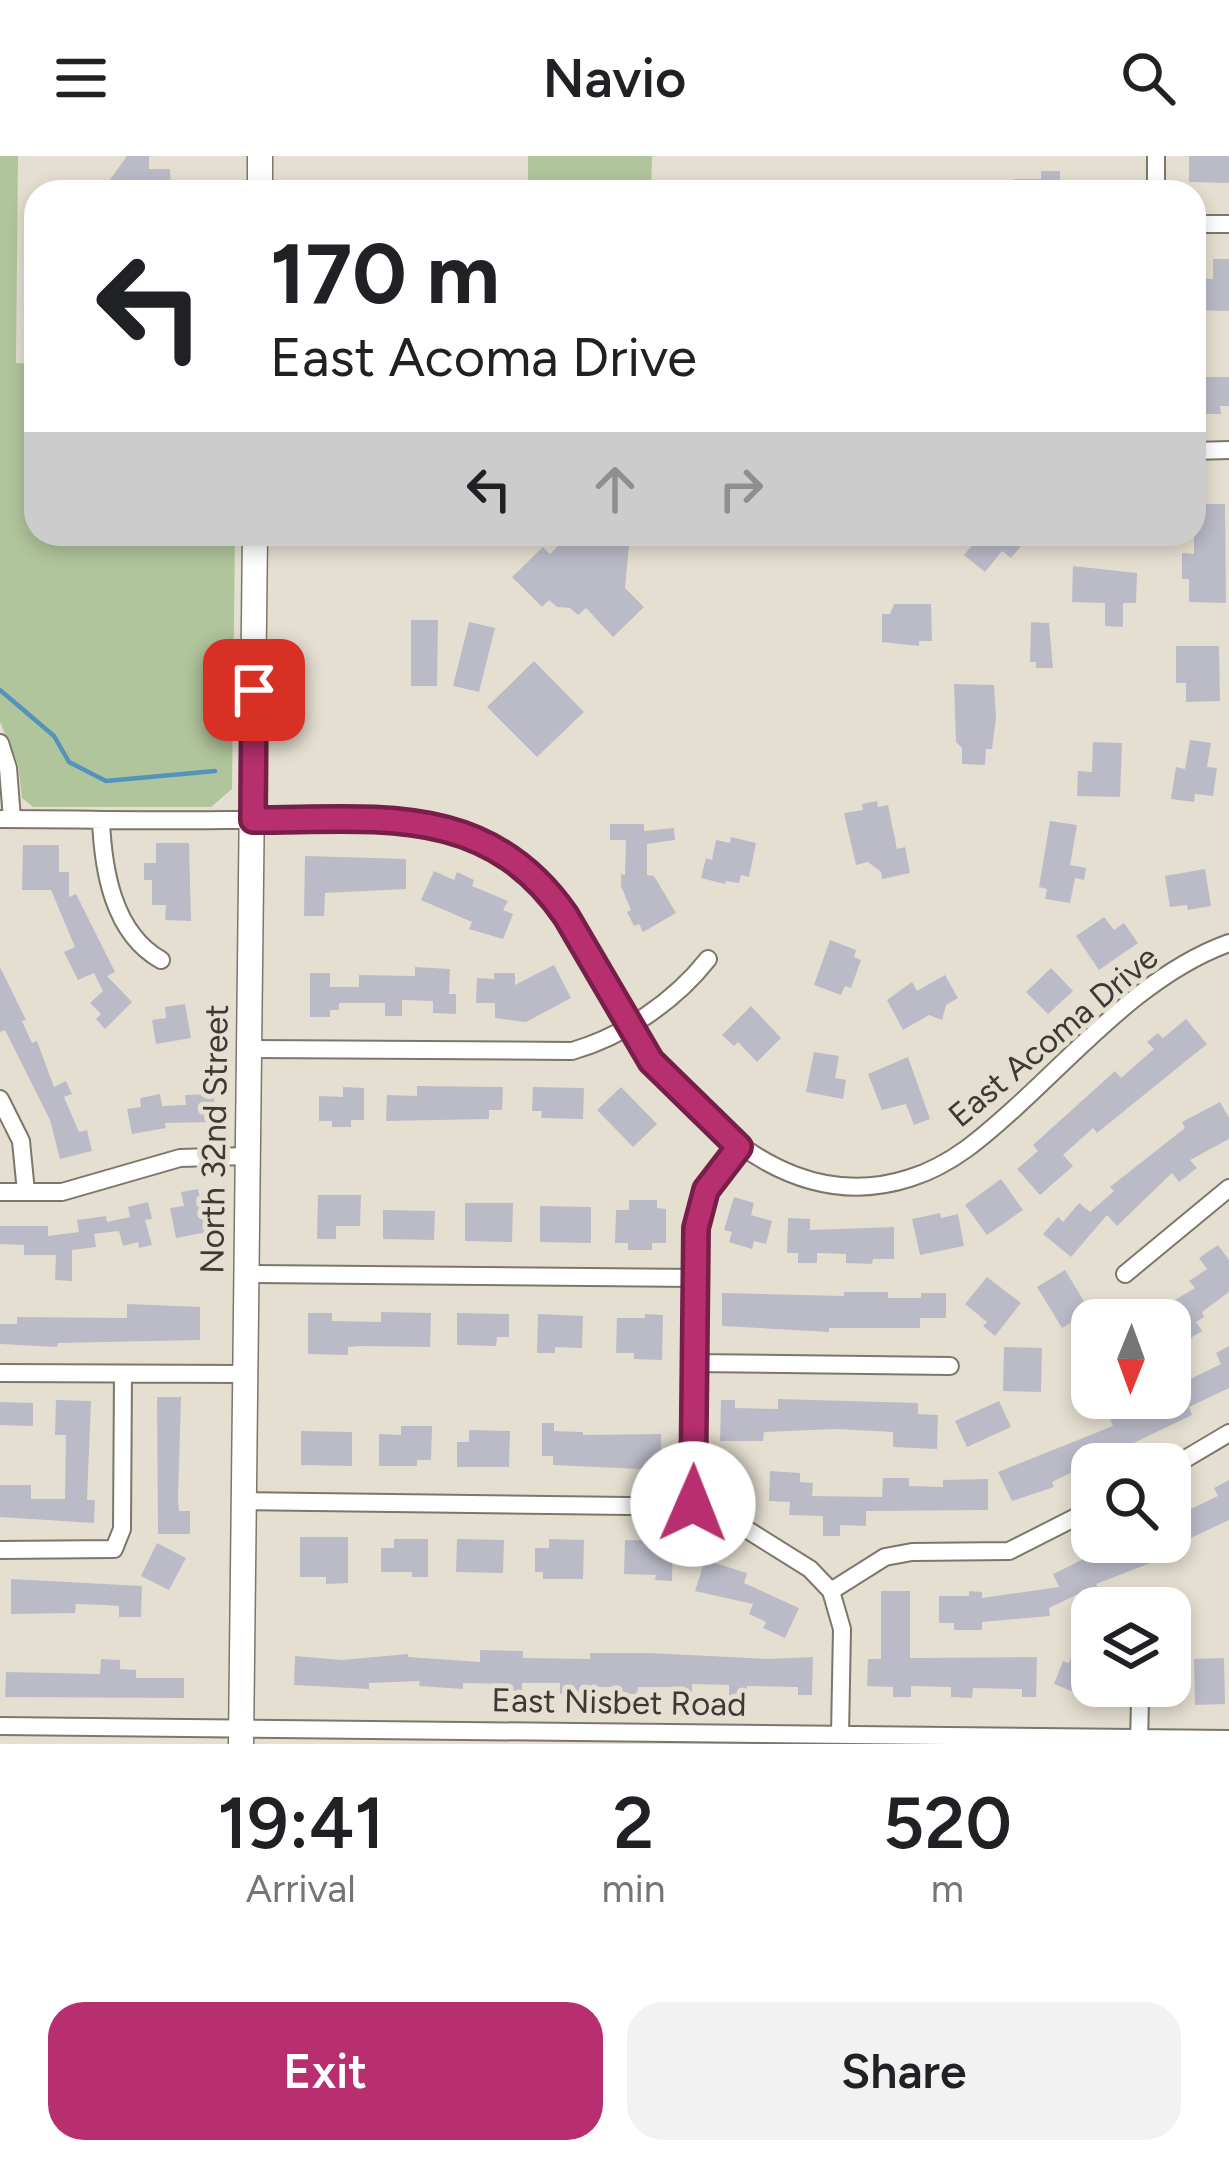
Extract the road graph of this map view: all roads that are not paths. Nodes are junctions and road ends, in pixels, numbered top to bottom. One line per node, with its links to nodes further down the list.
1 (255, 546): 5 (main road, North 32nd Street)
2 (0, 742): 3 (street)
3 (6, 819): 4 (street, East Acoma Drive)
4 (101, 820): 5 (street, East Acoma Drive); 8 (street)
5 (253, 820): 9 (street, East Acoma Drive); 10 (main road, North 32nd Street)
6 (1229, 943): 12 (street, East Acoma Drive)
7 (708, 959): 9 (street)
8 (160, 960)
9 (628, 1024): 10 (street); 12 (street, East Acoma Drive)
10 (247, 1049): 13 (main road, North 32nd Street)
11 (0, 1099): 16 (street)
12 (739, 1147): 19 (street)
13 (246, 1156): 16 (street); 17 (main road, North 32nd Street)
14 (1229, 1188): 18 (street)
15 (0, 1192): 16 (street)
16 (26, 1192)
17 (245, 1274): 19 (street); 24 (main road, North 32nd Street)
18 (1124, 1274)
19 (695, 1278): 20 (street)
20 (694, 1363): 21 (street); 28 (street)
21 (950, 1366)
22 (0, 1373): 23 (street)
23 (123, 1373): 24 (street); 30 (street)
24 (244, 1374): 27 (main road, North 32nd Street)
25 (1229, 1433): 26 (street)
26 (1191, 1456)
27 (243, 1501): 28 (street); 36 (main road, North 32nd Street)
28 (693, 1504): 31 (street)
29 (1071, 1520): 31 (street)
30 (0, 1550)
31 (831, 1591): 35 (street)
32 (1140, 1707): 38 (street)
33 (0, 1726): 34 (street, East Nisbet Road)
34 (98, 1735): 36 (street, East Nisbet Road)
35 (840, 1735): 36 (street, East Nisbet Road); 38 (street, East Nisbet Road)
36 (241, 1737)
37 (1229, 1739): 38 (street, East Nisbet Road)
38 (1139, 1741)

